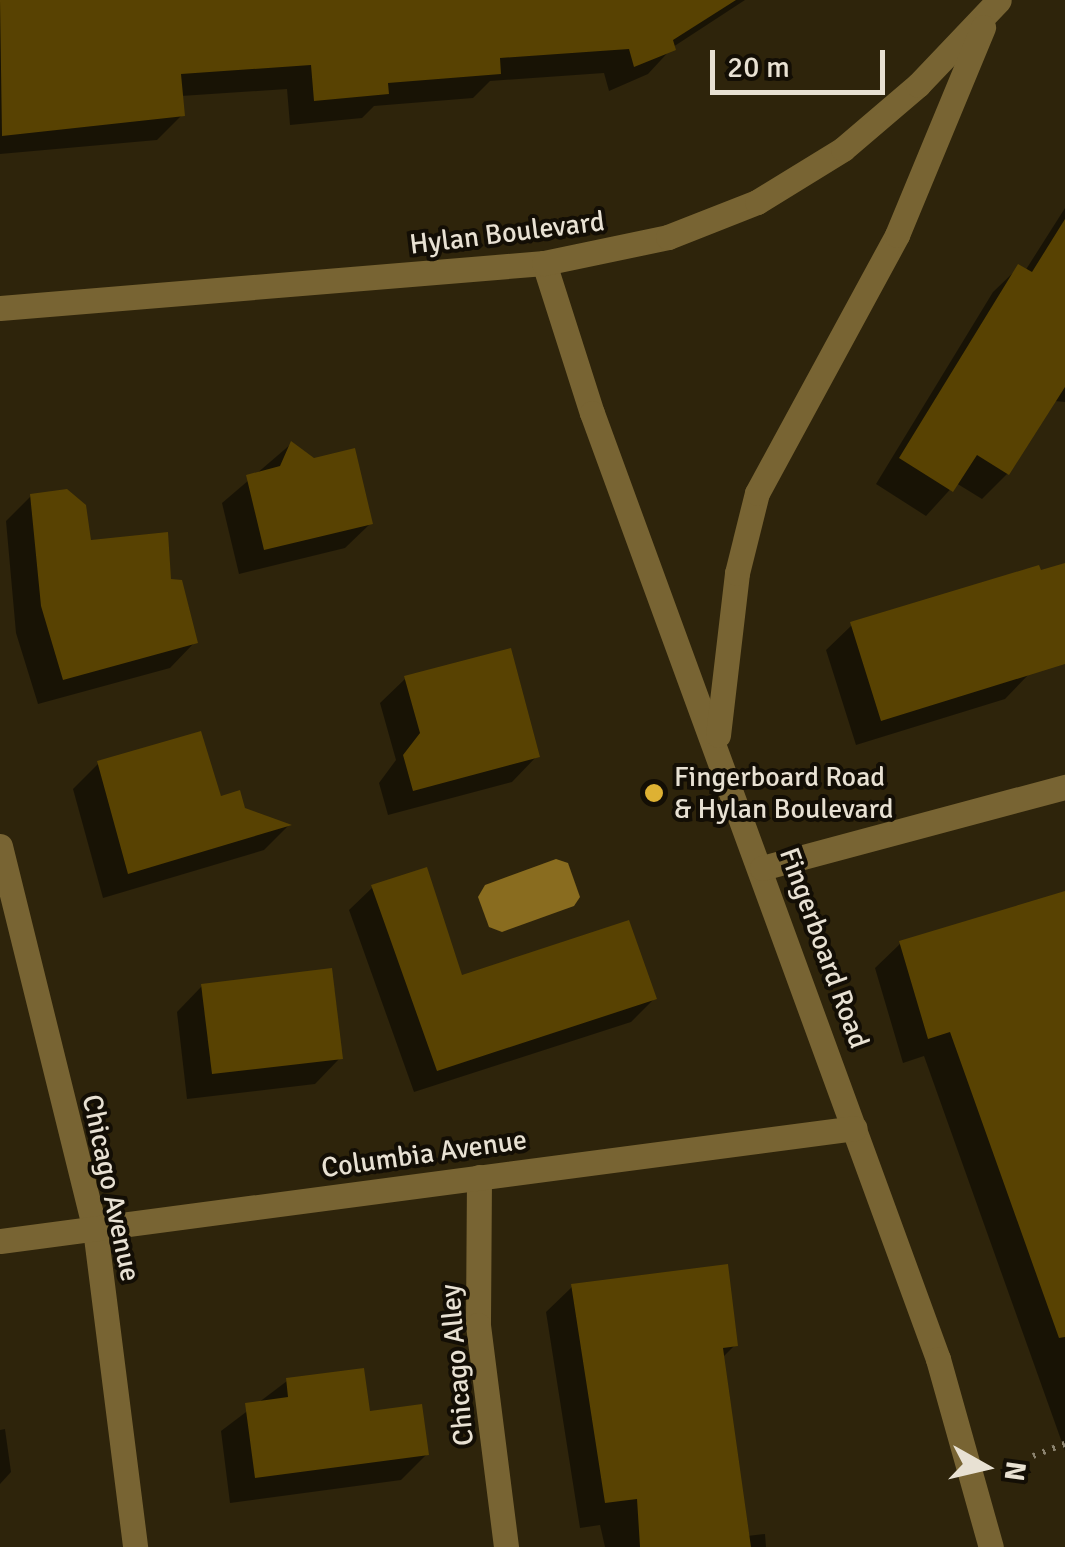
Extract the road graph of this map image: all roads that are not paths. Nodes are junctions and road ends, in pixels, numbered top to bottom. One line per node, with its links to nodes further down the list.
1 (994, 6): 2 (street, Hylan Boulevard); 4 (street)
2 (544, 262): 3 (street, Hylan Boulevard); 4 (street, Fingerboard Road)
3 (0, 308)
4 (717, 740): 7 (street, Fingerboard Road)
5 (1065, 787): 7 (street)
6 (0, 846): 10 (street, Chicago Avenue)
7 (762, 868): 8 (street, Fingerboard Road)
8 (855, 1128): 9 (street, Columbia Avenue); 14 (street, Fingerboard Road)
9 (479, 1178): 10 (street, Columbia Avenue); 13 (street, Chicago Alley)
10 (95, 1229): 11 (street, Columbia Avenue); 12 (street, Chicago Avenue)
11 (0, 1241)
12 (134, 1547)
13 (506, 1547)
14 (991, 1547)

